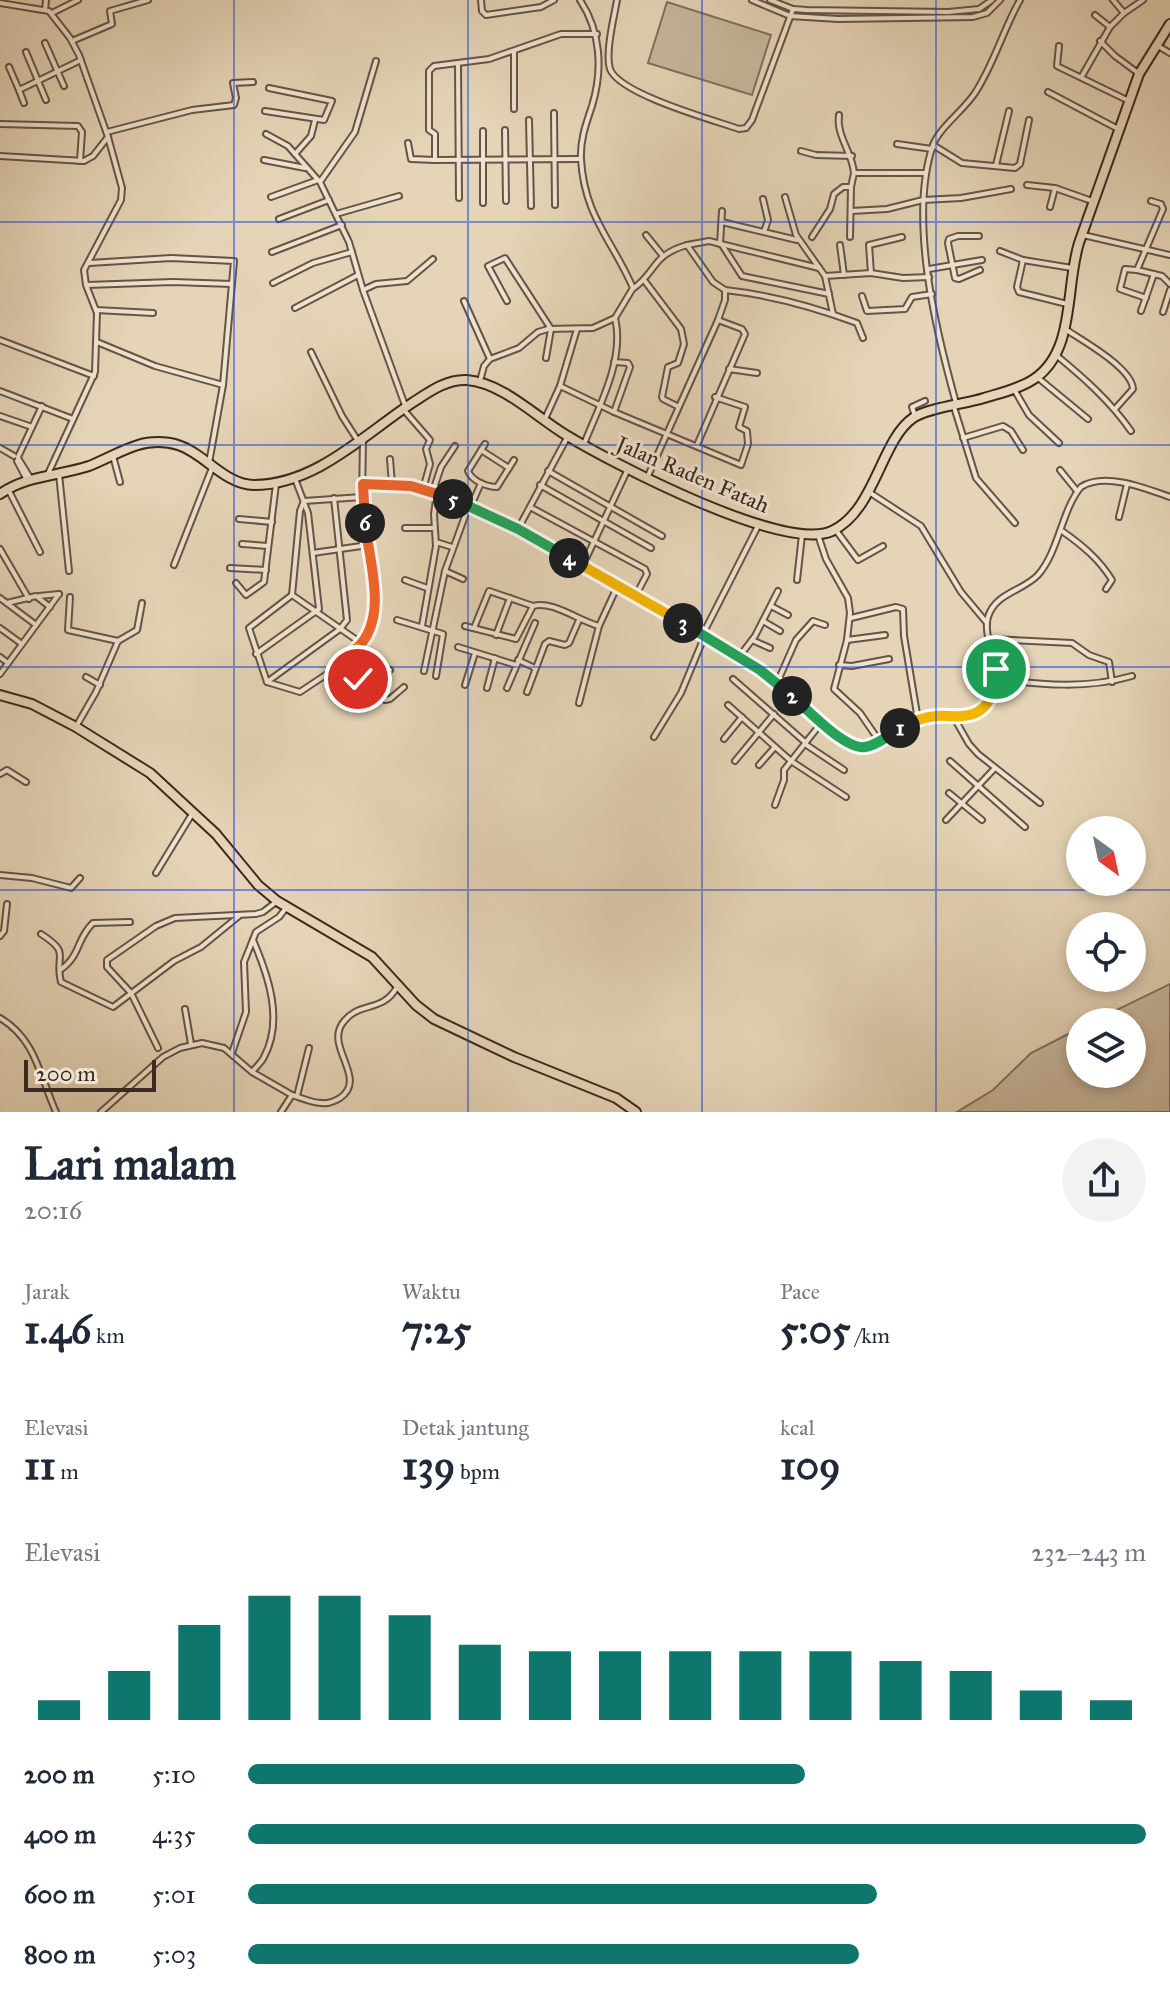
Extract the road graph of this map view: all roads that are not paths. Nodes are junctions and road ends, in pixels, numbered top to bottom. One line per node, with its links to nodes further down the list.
1 (46, 0): 17 (street)
2 (78, 0): 17 (street)
3 (148, 0): 24 (street)
4 (481, 0): 5 (street)
5 (554, 0)
6 (580, 0): 23 (street)
7 (617, 0): 20 (street)
8 (752, 0): 20 (street)
9 (770, 0): 16 (street)
10 (992, 0): 16 (street)
11 (1000, 0): 20 (street)
12 (1020, 0): 64 (street)
13 (1113, 0): 18 (street)
14 (1143, 0): 18 (street)
15 (0, 3): 17 (street)
16 (793, 9): 20 (street)
17 (48, 12): 24 (street)
18 (1124, 13): 22 (street)
19 (1095, 15): 22 (street)
20 (790, 16)
21 (1170, 24): 27 (highway)
22 (1110, 27): 25 (street)
23 (597, 34): 29 (street); 70 (street)
24 (72, 41): 32 (street)
25 (1100, 41): 37 (street); 38 (street)
26 (45, 43): 36 (street)
27 (1156, 44): 31 (street); 37 (highway)
28 (1059, 46): 38 (street)
29 (514, 51): 34 (street); 48 (street)
30 (26, 52): 39 (street)
31 (1170, 53)
32 (81, 60): 36 (street); 60 (street)
33 (376, 61): 82 (street)
34 (458, 65): 72 (street); 76 (street)
35 (9, 67): 43 (street)
36 (57, 70): 39 (street); 41 (street)
37 (1139, 74): 46 (highway)
38 (1082, 76): 46 (street)
39 (38, 80): 43 (street); 45 (street)
40 (253, 82): 60 (street)
41 (64, 86)
42 (269, 88): 53 (street)
43 (19, 90): 47 (street)
44 (1048, 92): 58 (street)
45 (46, 100)
46 (1129, 101): 58 (highway)
47 (24, 103)
48 (514, 109)
49 (265, 111): 53 (street)
50 (1009, 111): 78 (street)
51 (554, 113): 74 (street)
52 (839, 115): 68 (street)
53 (315, 120): 66 (street)
54 (529, 120): 69 (street)
55 (1029, 120): 78 (street)
56 (0, 124): 75 (street)
57 (505, 130): 73 (street)
58 (1120, 130): 96 (highway)
59 (483, 131): 77 (street)
60 (108, 134): 75 (street); 127 (street)
61 (266, 134): 66 (street)
62 (408, 143): 72 (street)
63 (897, 144): 64 (street)
64 (933, 147): 78 (street); 81 (street)
65 (801, 151): 68 (street)
66 (295, 154): 79 (street)
67 (0, 156): 75 (street)
68 (852, 156): 80 (street)
69 (531, 159): 73 (street); 74 (street); 99 (street)
70 (581, 159): 74 (street); 146 (street)
71 (264, 160): 79 (street)
72 (435, 160): 76 (street)
73 (507, 160): 77 (street); 94 (street)
74 (555, 160): 98 (street)
75 (80, 161)
76 (460, 161): 77 (street); 90 (street)
77 (485, 161): 97 (street)
78 (996, 165)
79 (308, 169): 82 (street)
80 (854, 173): 81 (street); 84 (street)
81 (926, 173): 93 (street)
82 (319, 180): 88 (street); 92 (street)
83 (1027, 185): 85 (street)
84 (851, 187): 102 (street); 111 (street)
85 (1055, 188): 96 (street); 100 (street)
86 (1011, 189): 93 (street)
87 (399, 196): 103 (street)
88 (271, 197)
89 (785, 197): 114 (street)
90 (459, 198)
91 (763, 199): 107 (street)
92 (329, 200): 103 (street); 104 (street)
93 (923, 200): 102 (street); 131 (street)
94 (506, 201)
95 (1151, 201): 118 (street)
96 (1095, 202): 109 (highway)
97 (483, 203)
98 (555, 205)
99 (531, 206)
100 (1050, 207)
101 (722, 211): 105 (street)
102 (851, 211): 112 (street)
103 (335, 214): 106 (street)
104 (279, 219)
105 (722, 222): 107 (street); 115 (street)
106 (342, 225): 120 (street); 121 (street)
107 (764, 232): 114 (street)
108 (646, 235): 123 (street)
109 (1083, 235): 118 (street); 130 (highway)
110 (979, 236): 128 (street)
111 (812, 237)
112 (850, 237)
113 (902, 237): 135 (street)
114 (799, 241): 129 (street)
115 (721, 244): 116 (street); 129 (street); 150 (street)
116 (687, 245): 123 (street); 148 (street)
117 (840, 245): 138 (street)
118 (1145, 248): 122 (street); 133 (street)
119 (1000, 251): 126 (street)
120 (272, 252)
121 (352, 252): 137 (street); 143 (street)
122 (1170, 255)
123 (663, 256): 141 (street)
124 (433, 259): 147 (street)
125 (982, 260): 128 (street)
126 (1023, 260): 130 (street); 156 (street)
127 (88, 263): 144 (street); 145 (street)
128 (951, 265): 131 (street); 132 (street)
129 (819, 268): 139 (street)
130 (1072, 268): 156 (highway)
131 (929, 269): 140 (street)
132 (980, 270)
133 (1137, 270): 136 (street); 153 (street)
134 (1170, 271): 142 (street)
135 (871, 273): 138 (street); 140 (street)
136 (1154, 274): 142 (street); 153 (street)
137 (358, 275): 147 (street); 157 (street)
138 (844, 275): 139 (street)
139 (825, 276): 150 (street)
140 (929, 277): 151 (street)
141 (644, 280): 146 (street); 189 (street)
142 (1168, 281)
143 (273, 283)
144 (232, 284): 145 (street); 181 (street)
145 (86, 285): 158 (street)
146 (633, 288): 163 (street)
147 (363, 290): 191 (street)
148 (725, 290): 162 (street); 164 (street)
149 (1170, 290): 160 (street)
150 (829, 294): 162 (street)
151 (932, 294): 152 (street); 190 (street)
152 (862, 296)
153 (1146, 298): 159 (street)
154 (464, 301): 174 (street)
155 (507, 301): 165 (street)
156 (1067, 304): 167 (highway)
157 (295, 308)
158 (96, 310): 161 (street); 170 (street)
159 (1141, 311)
160 (1163, 312)
161 (153, 313)
162 (833, 314): 168 (street)
163 (615, 318): 166 (street); 175 (street)
164 (718, 320): 176 (street); 189 (street)
165 (551, 329): 166 (street); 173 (street); 174 (street)
166 (577, 329): 182 (street)
167 (1065, 329): 172 (highway); 192 (street)
168 (863, 338)
169 (0, 340): 178 (street)
170 (97, 341): 178 (street); 181 (street)
171 (311, 352): 204 (street)
172 (1056, 355): 179 (highway); 192 (street)
173 (546, 358)
174 (490, 359): 180 (street)
175 (614, 362): 187 (street); 193 (street)
176 (729, 369): 177 (street); 185 (street)
177 (757, 373)
178 (94, 376): 196 (street)
179 (1037, 377): 183 (highway); 197 (street)
180 (479, 383): 191 (highway); 198 (highway, Jalan Raden Fatah)
181 (223, 385): 217 (street)
182 (560, 386): 187 (street); 198 (street)
183 (1013, 388): 190 (highway); 205 (street)
184 (0, 391): 188 (street)
185 (715, 397): 208 (street); 208 (street)
186 (925, 401): 195 (street)
187 (600, 404): 193 (street); 207 (street)
188 (42, 406): 196 (street); 199 (street)
189 (678, 406): 201 (street)
190 (955, 407): 195 (highway); 203 (street)
191 (404, 408): 204 (highway); 234 (street)
192 (1115, 409): 200 (street)
193 (614, 412): 201 (street)
194 (0, 416): 199 (street)
195 (915, 416): 238 (highway, Jalan Raden Fatah)
196 (73, 419): 224 (street)
197 (1088, 419)
198 (544, 421): 202 (highway, Jalan Raden Fatah)
199 (33, 428): 214 (street)
200 (1131, 431)
201 (666, 433): 208 (street); 225 (street)
202 (568, 436): 207 (highway, Jalan Raden Fatah); 221 (street)
203 (963, 438): 212 (street); 250 (street)
204 (361, 440): 223 (highway); 230 (street)
205 (1059, 443)
206 (485, 444): 211 (street)
207 (584, 444): 219 (highway, Jalan Raden Fatah)
208 (696, 445)
209 (455, 446): 237 (street)
210 (0, 448): 214 (street)
211 (481, 450): 218 (street); 229 (street)
212 (1023, 450)
213 (113, 456): 217 (highway); 222 (highway); 227 (street)
214 (16, 458): 226 (street)
215 (390, 459): 231 (street)
216 (514, 460): 218 (street)
217 (211, 464): 228 (highway); 272 (street)
218 (509, 468): 229 (street)
219 (628, 469): 225 (highway, Jalan Raden Fatah); 244 (street)
220 (1060, 470): 236 (street)
221 (548, 471): 233 (street); 244 (street)
222 (59, 474): 224 (highway); 276 (street)
223 (294, 476): 228 (highway); 242 (street)
224 (47, 477): 226 (highway)
225 (647, 478): 251 (highway, Jalan Raden Fatah)
226 (29, 479): 235 (highway)
227 (120, 482)
228 (276, 482): 249 (street)
229 (481, 483): 243 (street)
230 (363, 484): 231 (street); 239 (street)
231 (392, 484): 234 (street)
232 (1127, 484): 236 (street); 240 (street); 246 (street)
233 (540, 485): 245 (street); 248 (street)
234 (423, 489): 237 (street)
235 (4, 491): 270 (street)
236 (1077, 491): 256 (street)
237 (435, 492): 243 (street); 253 (street)
238 (869, 492): 255 (highway, Jalan Raden Fatah); 305 (street)
239 (362, 497): 241 (street); 263 (street)
240 (1170, 497)
241 (334, 498): 242 (street); 269 (street)
242 (304, 501): 271 (street); 286 (street)
243 (470, 505): 254 (street); 266 (street)
244 (610, 505): 248 (street); 259 (street)
245 (530, 507): 254 (street); 261 (street)
246 (1119, 517)
247 (239, 519): 249 (street)
248 (604, 520): 261 (street); 267 (street)
249 (272, 522): 264 (street)
250 (1015, 523)
251 (759, 524): 257 (highway, Jalan Raden Fatah); 316 (street)
252 (405, 528): 253 (street)
253 (434, 528): 260 (street)
254 (518, 529): 273 (street)
255 (835, 529): 258 (highway, Jalan Raden Fatah); 265 (street)
256 (1062, 531): 284 (street); 305 (street)
257 (802, 535): 258 (highway, Jalan Raden Fatah); 280 (street)
258 (818, 535): 300 (street)
259 (662, 536)
260 (436, 542): 266 (street); 283 (street)
261 (595, 542): 273 (street); 289 (street)
262 (242, 544): 264 (street)
263 (368, 545): 269 (street); 324 (street)
264 (268, 546): 275 (street)
265 (883, 546)
266 (453, 548): 277 (street)
267 (651, 548)
268 (0, 549): 292 (street)
269 (340, 549): 271 (street); 313 (street)
270 (40, 552)
271 (313, 553): 298 (street)
272 (174, 565)
273 (583, 565): 282 (street)
274 (230, 568): 275 (street)
275 (266, 570): 281 (street)
276 (69, 571)
277 (445, 571): 278 (street); 314 (street)
278 (463, 579)
279 (405, 580): 283 (street)
280 (797, 580)
281 (236, 583)
282 (617, 587): 289 (street); 310 (street)
283 (427, 588): 308 (street)
284 (1106, 589)
285 (778, 591): 296 (street)
286 (292, 595): 298 (street); 328 (street)
287 (36, 596): 292 (street); 297 (street); 297 (street)
288 (70, 597): 322 (street)
289 (635, 597): 316 (street)
290 (0, 598): 293 (street)
291 (510, 598): 295 (street); 312 (street); 317 (street)
292 (29, 599): 293 (street)
293 (7, 603): 306 (street)
294 (142, 603): 322 (street)
295 (533, 606): 302 (street); 317 (street)
296 (771, 606): 299 (street); 303 (street)
297 (50, 607): 306 (street)
298 (317, 613): 313 (street); 328 (street)
299 (788, 615)
300 (850, 618): 321 (street); 365 (street)
301 (397, 620): 308 (street)
302 (579, 620): 310 (street); 337 (street)
303 (763, 621): 315 (street); 320 (street)
304 (535, 623): 334 (street)
305 (987, 623): 319 (street)
306 (36, 625): 323 (street)
307 (825, 625): 349 (street)
308 (422, 626): 314 (street)
309 (465, 626): 312 (street)
310 (599, 626): 359 (street)
311 (0, 628): 323 (street)
312 (474, 628): 317 (street)
313 (340, 629): 324 (street); 347 (street)
314 (434, 630): 339 (street); 342 (street)
315 (780, 631)
316 (704, 634): 331 (street); 369 (street)
317 (496, 635)
318 (885, 635): 321 (street)
319 (991, 639): 346 (street); 348 (street)
320 (752, 640): 326 (street); 331 (street)
321 (847, 640): 336 (street)
322 (118, 641): 350 (street)
323 (22, 644): 335 (street)
324 (361, 644): 330 (street)
325 (458, 647): 327 (street)
326 (770, 648)
327 (475, 653): 332 (street); 351 (street)
328 (256, 654): 347 (street)
329 (0, 657): 335 (street)
330 (347, 657): 340 (street); 355 (street)
331 (739, 657): 349 (street)
332 (495, 658): 334 (street); 353 (street)
333 (889, 659): 336 (street)
334 (517, 662): 337 (street); 354 (street)
335 (8, 663): 341 (street)
336 (839, 665): 371 (street)
337 (535, 668): 357 (street)
338 (390, 670): 355 (street)
339 (424, 671)
340 (330, 672): 347 (street); 356 (street)
341 (0, 674)
342 (436, 676)
343 (1132, 676): 348 (street)
344 (86, 677): 350 (street)
345 (733, 679): 362 (street)
346 (996, 679): 348 (street); 363 (street)
347 (267, 682)
348 (1112, 682)
349 (777, 683): 366 (street)
350 (100, 685): 367 (street)
351 (465, 685)
352 (404, 687): 355 (street)
353 (487, 688)
354 (507, 688)
355 (371, 689): 361 (street)
356 (347, 691)
357 (527, 692)
358 (0, 695): 367 (highway)
359 (579, 703)
360 (728, 705): 364 (street)
361 (357, 709)
362 (774, 714): 368 (street); 372 (street)
363 (953, 716): 365 (street); 378 (street)
364 (742, 717): 368 (street); 370 (street)
365 (918, 720): 371 (street)
366 (822, 722): 371 (street); 372 (street)
367 (76, 727): 388 (highway)
368 (759, 732): 373 (street); 374 (street)
369 (654, 737)
370 (724, 739)
371 (880, 742)
372 (806, 743): 375 (street); 379 (street)
373 (775, 747): 375 (street); 377 (street)
374 (735, 761)
375 (791, 761): 384 (street); 387 (street)
376 (950, 761): 382 (street)
377 (759, 765)
378 (995, 768): 382 (street); 385 (street)
379 (844, 770)
380 (0, 774): 381 (street)
381 (26, 782)
382 (978, 786): 386 (street); 391 (street)
383 (949, 793): 386 (street)
384 (846, 797)
385 (1040, 803)
386 (961, 804): 389 (street); 390 (street)
387 (775, 805)
388 (193, 811): 392 (street); 395 (highway)
389 (946, 820)
390 (982, 820)
391 (1025, 827)
392 (156, 873)
393 (0, 875): 394 (street)
394 (80, 878)
395 (277, 901): 397 (highway); 398 (street)
396 (7, 904): 401 (street)
397 (287, 906): 402 (street); 404 (highway)
398 (241, 914): 405 (street); 405 (street)
399 (130, 922): 403 (street)
400 (41, 934): 403 (street)
401 (0, 936)
402 (253, 940): 411 (street); 412 (street)
403 (60, 970): 405 (street)
404 (398, 985): 413 (street); 417 (highway)
405 (131, 993): 409 (street)
406 (185, 1009): 408 (street)
407 (0, 1018): 414 (street)
408 (191, 1044): 411 (street); 415 (street)
409 (158, 1048)
410 (309, 1048): 413 (street)
411 (232, 1053): 412 (street)
412 (252, 1072): 413 (street)
413 (294, 1096): 416 (street)
414 (56, 1112)
415 (101, 1112)
416 (281, 1112)
417 (636, 1112)

